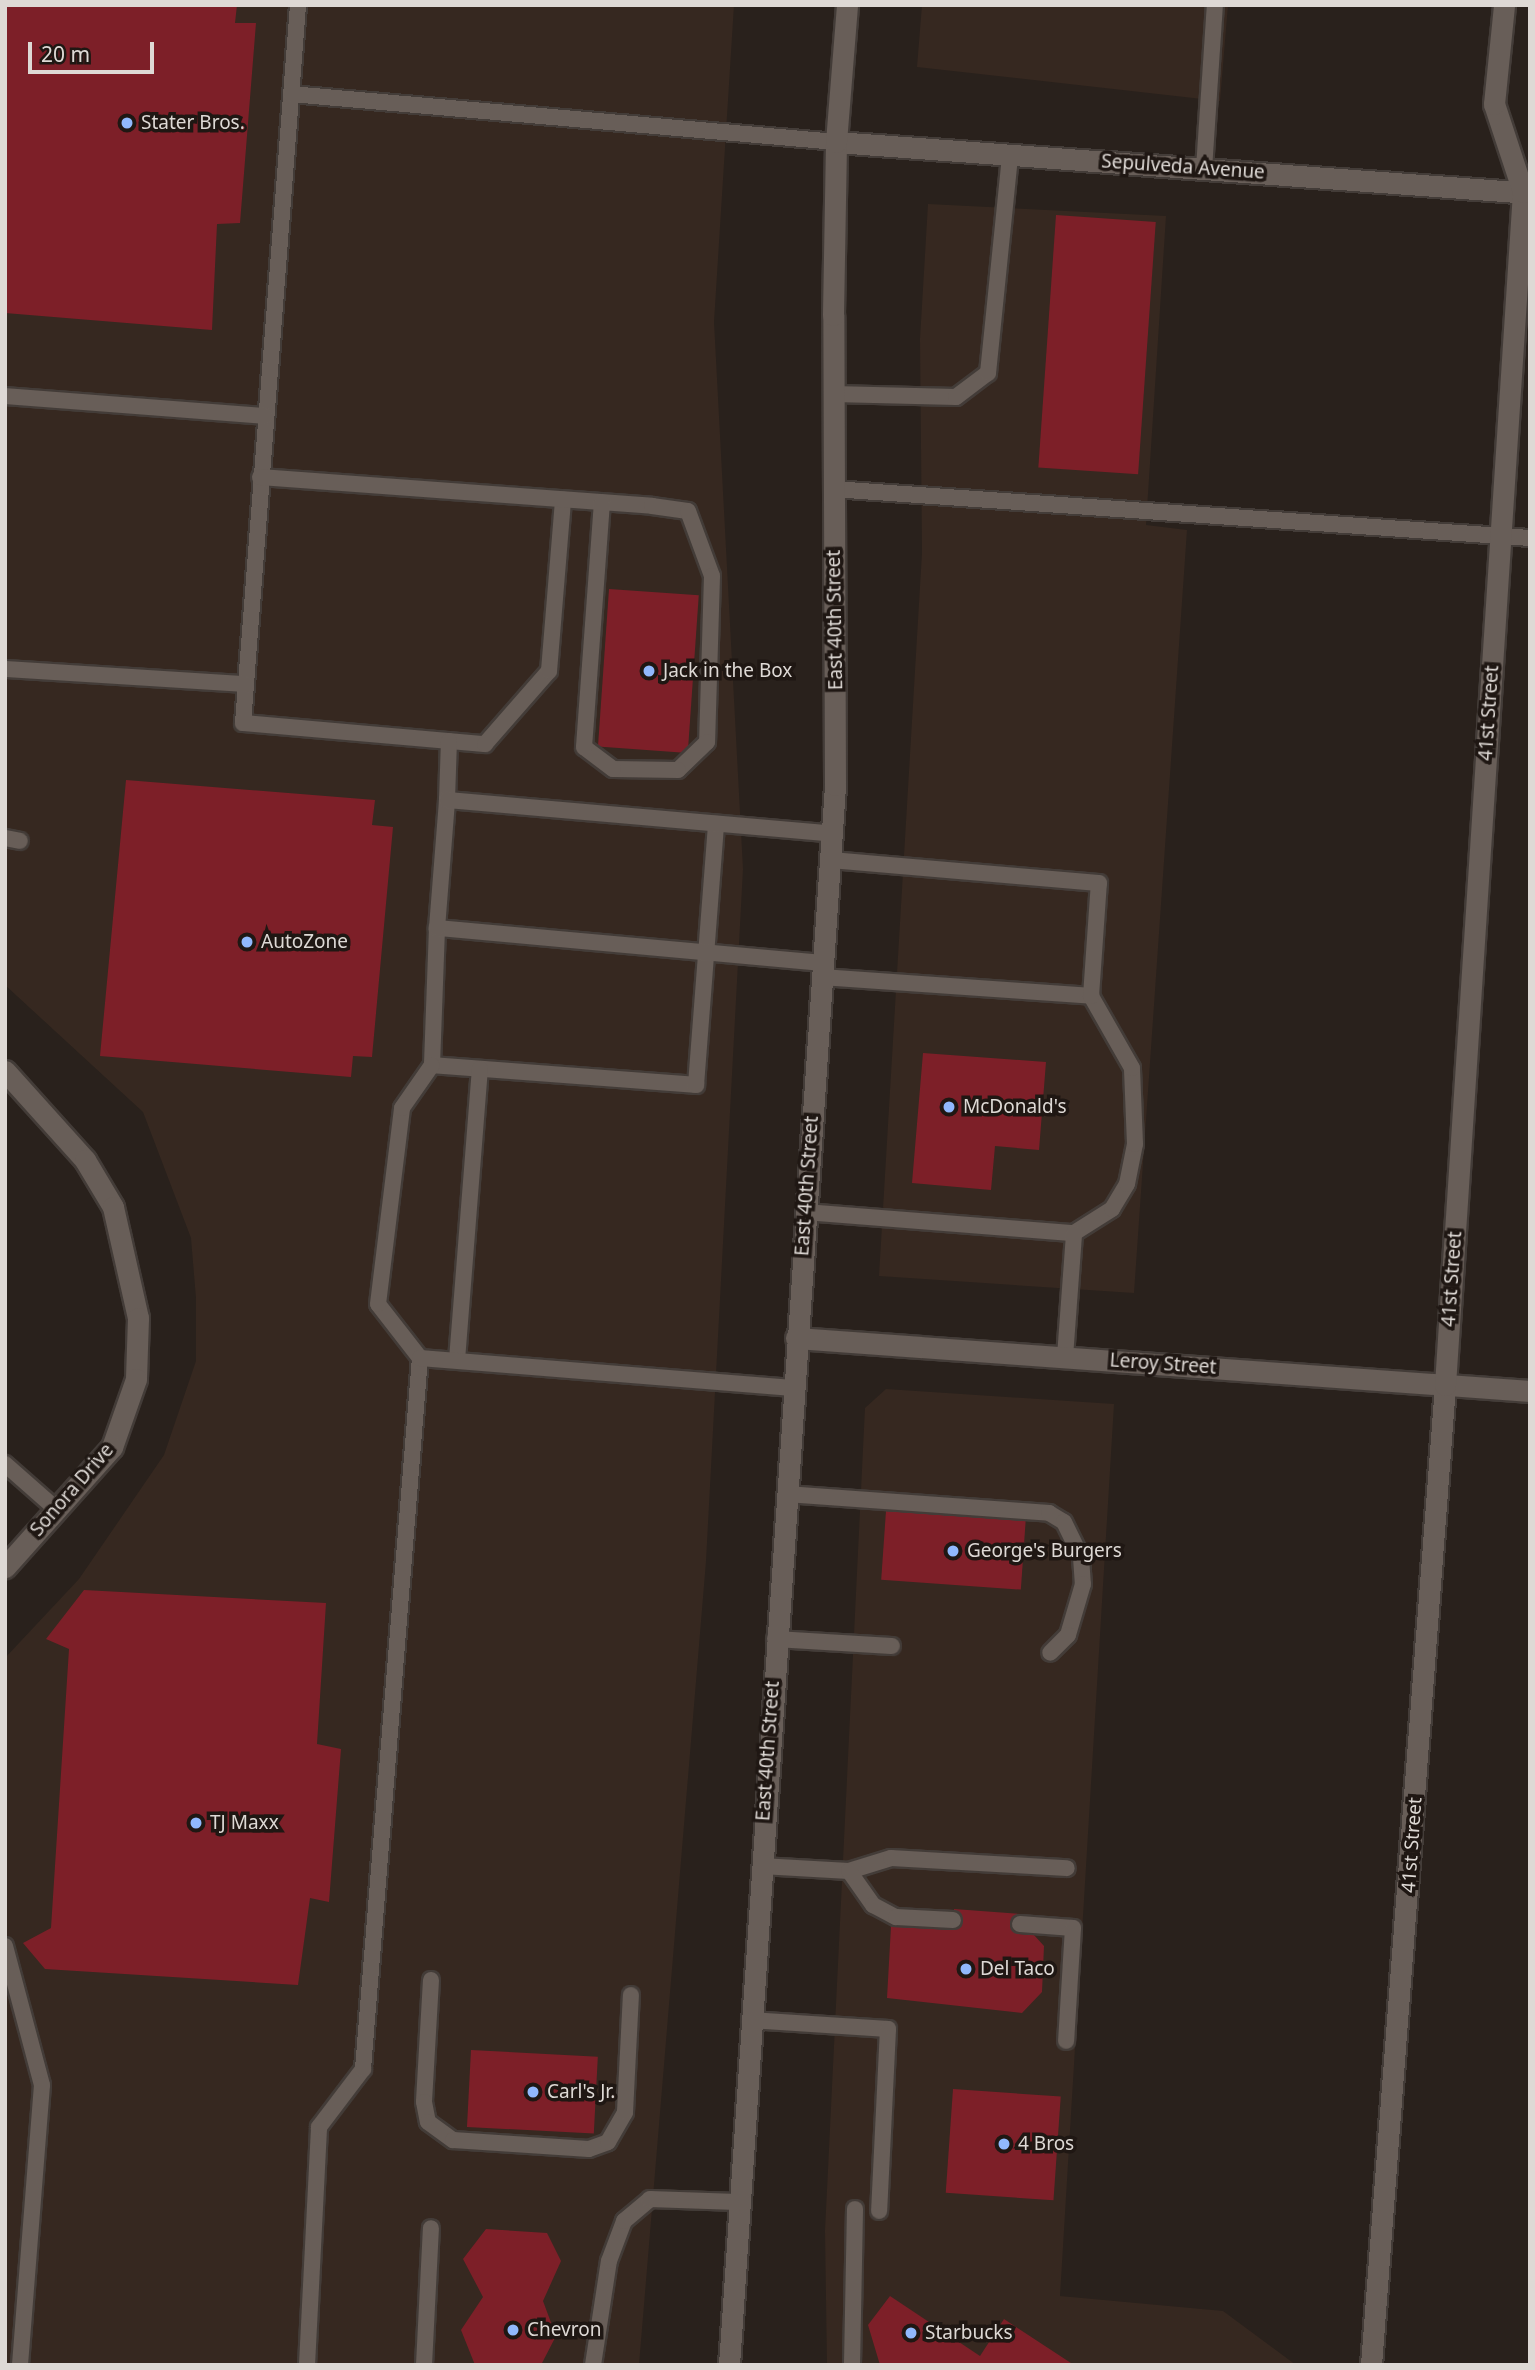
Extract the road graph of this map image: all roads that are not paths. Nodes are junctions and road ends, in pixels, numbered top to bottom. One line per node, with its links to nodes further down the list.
1 (298, 5): 5 (lane)
2 (847, 5): 6 (street, East 40th Street)
3 (1215, 5): 8 (lane)
4 (1504, 5): 9 (street)
5 (291, 94): 6 (lane); 12 (lane)
6 (836, 142): 7 (street, Sepulveda Avenue); 10 (street, East 40th Street)
7 (1010, 155): 8 (street, Sepulveda Avenue); 10 (lane)
8 (1205, 169): 9 (street, Sepulveda Avenue)
9 (1526, 192): 17 (street, 41st Street)
10 (833, 394): 14 (street, East 40th Street)
11 (5, 396): 12 (lane)
12 (265, 416): 13 (lane)
13 (260, 477): 15 (lane); 20 (lane)
14 (833, 489): 17 (lane); 24 (street, East 40th Street)
15 (563, 500): 16 (lane); 21 (lane)
16 (602, 502): 16 (lane)
17 (1500, 536): 18 (lane); 39 (street, 41st Street)
18 (1530, 538)
19 (5, 669): 20 (lane)
20 (246, 684): 21 (lane)
21 (449, 741): 22 (lane)
22 (447, 800): 23 (lane); 26 (lane)
23 (716, 824): 24 (lane); 27 (lane)
24 (832, 834): 25 (street, East 40th Street)
25 (830, 860): 28 (street, East 40th Street); 29 (lane)
26 (437, 928): 27 (lane); 30 (lane)
27 (707, 952): 28 (lane); 31 (lane)
28 (822, 970): 29 (lane); 33 (street, East 40th Street)
29 (1091, 996): 34 (lane)
30 (432, 1065): 31 (lane); 37 (lane)
31 (480, 1069): 38 (lane)
32 (5, 1071): 44 (street, Sonora Drive)
33 (805, 1212): 34 (lane); 35 (street, East 40th Street)
34 (1074, 1233): 36 (lane)
35 (796, 1338): 36 (street, Leroy Street); 40 (street, East 40th Street)
36 (1065, 1357): 39 (street, Leroy Street)
37 (419, 1358): 38 (lane); 64 (lane)
38 (457, 1360): 40 (lane)
39 (1445, 1385): 41 (street, Leroy Street); 69 (street, 41st Street)
40 (793, 1388): 43 (street, East 40th Street)
41 (1530, 1391)
42 (5, 1464): 44 (lane)
43 (786, 1494): 46 (street, East 40th Street); 48 (lane)
44 (56, 1509): 45 (street, Sonora Drive)
45 (5, 1567)
46 (775, 1639): 47 (lane); 49 (street, East 40th Street)
47 (892, 1646)
48 (1050, 1653)
49 (761, 1866): 51 (lane); 57 (street, East 40th Street)
50 (1067, 1868): 51 (lane)
51 (849, 1871): 52 (lane)
52 (953, 1920)
53 (1020, 1924): 58 (lane)
54 (5, 1946): 63 (lane)
55 (431, 1980): 56 (lane)
56 (631, 1995)
57 (750, 2020): 59 (street, East 40th Street); 61 (lane)
58 (1066, 2041)
59 (737, 2202): 66 (lane); 67 (street, East 40th Street)
60 (855, 2209): 68 (lane)
61 (879, 2210)
62 (431, 2228): 65 (lane)
63 (20, 2365)
64 (307, 2365)
65 (424, 2365)
66 (593, 2365)
67 (729, 2365)
68 (852, 2365)
69 (1371, 2365)

